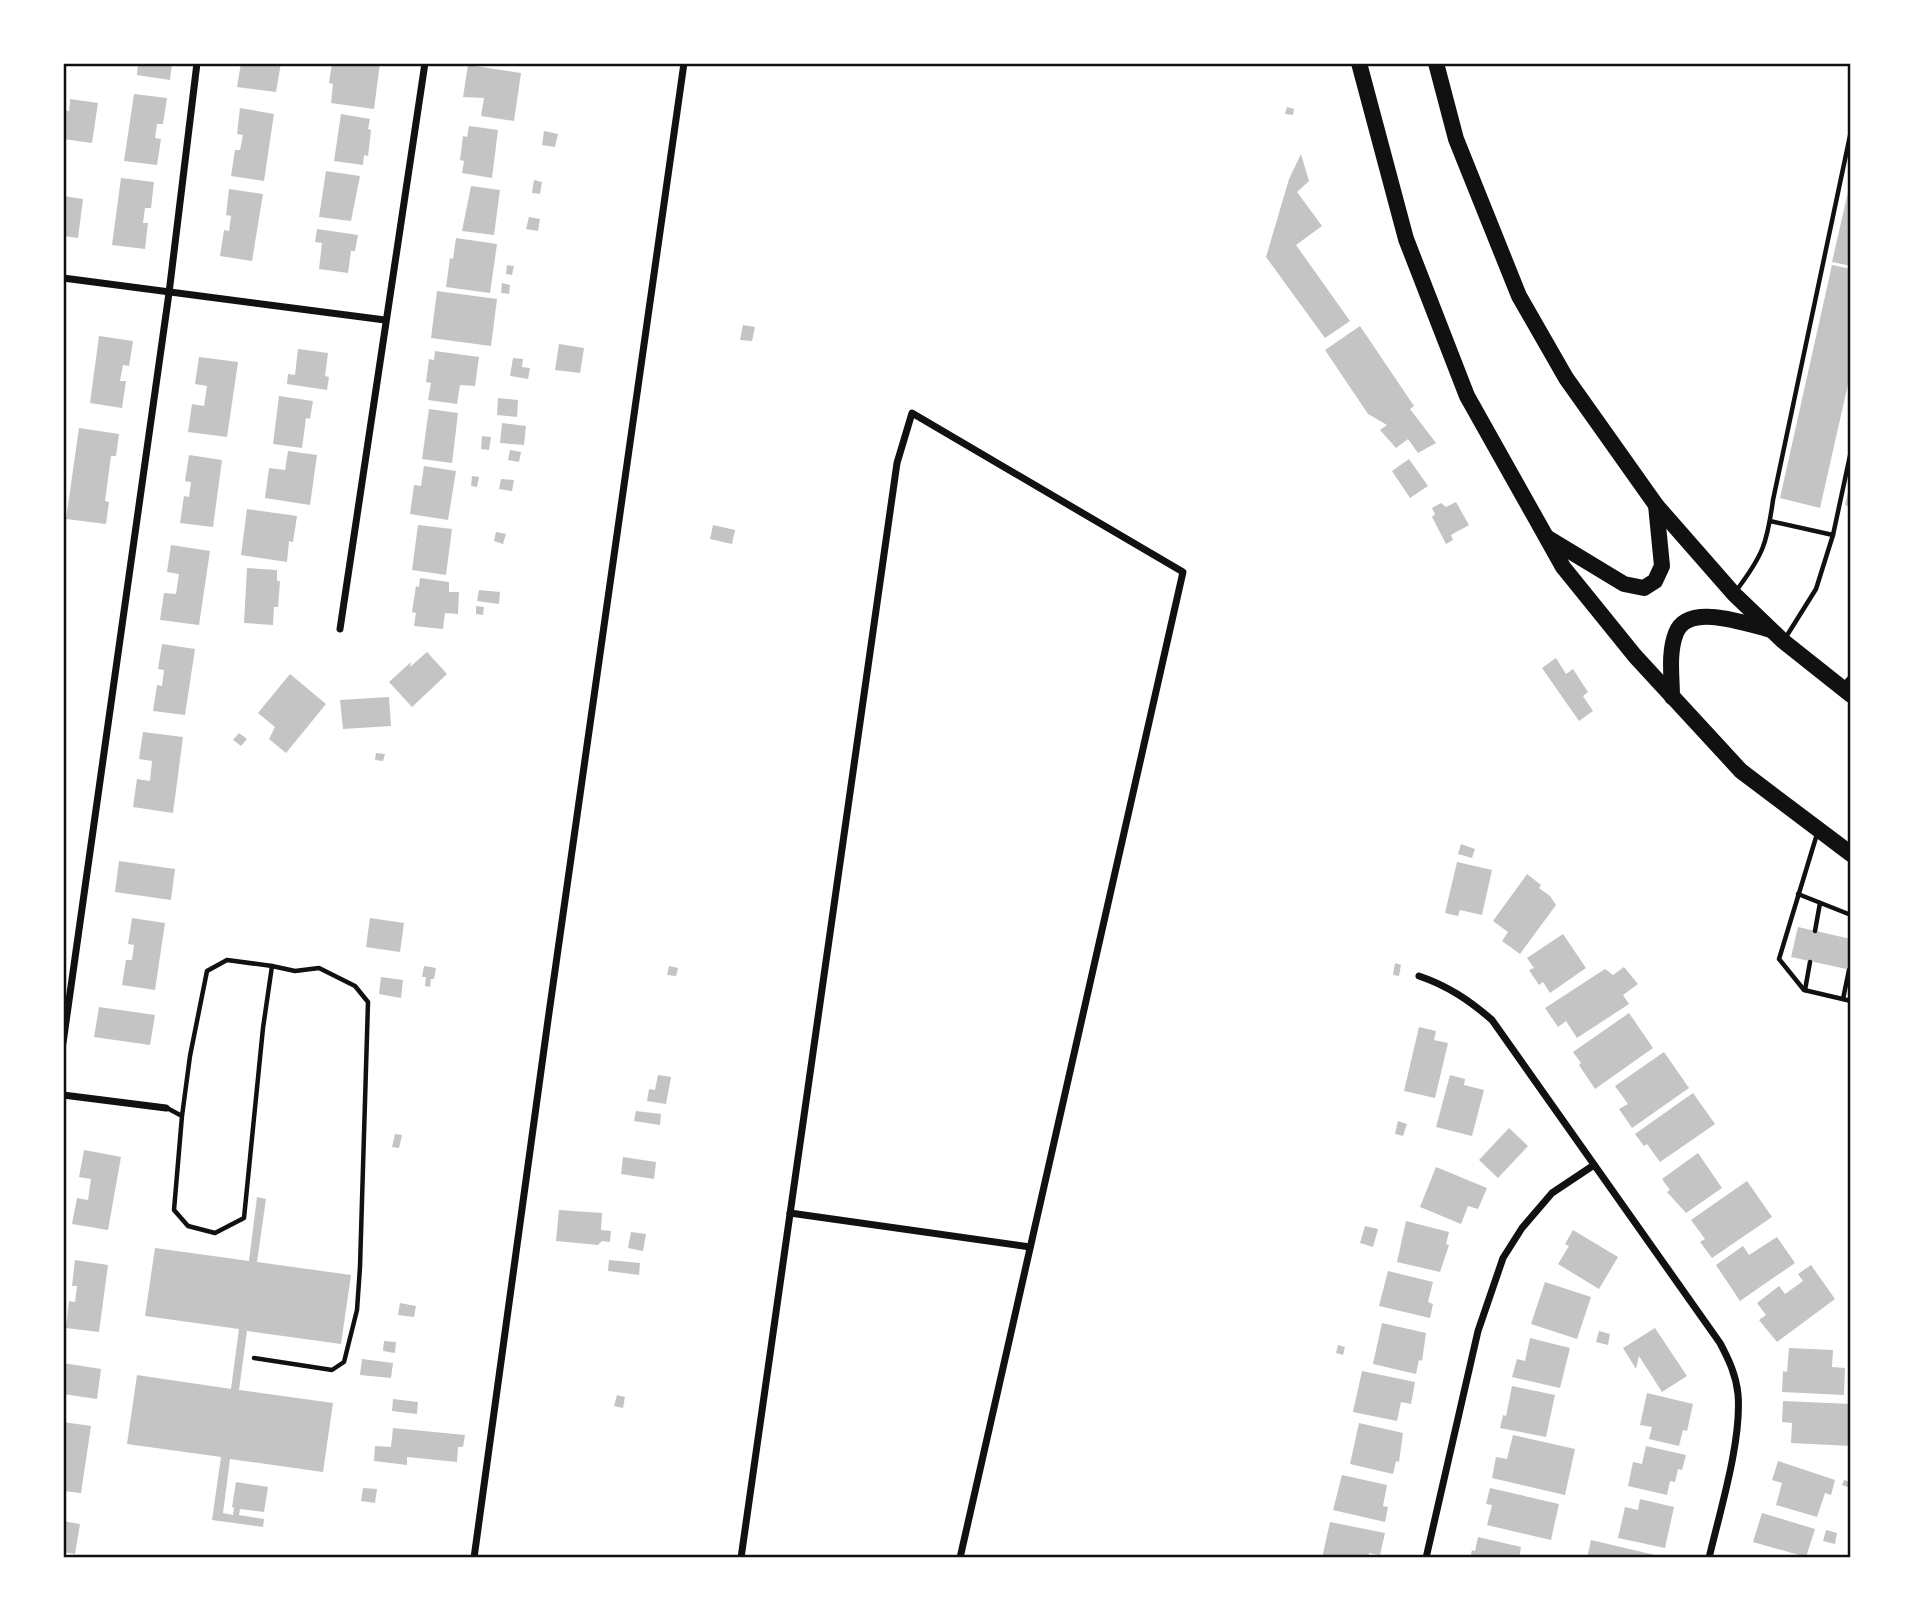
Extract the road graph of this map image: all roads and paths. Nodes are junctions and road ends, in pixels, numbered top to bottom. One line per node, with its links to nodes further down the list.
1 (197, 63): 8 (street)
2 (425, 63): 9 (street)
3 (684, 63): 41 (street)
4 (1359, 63): 14 (main road)
5 (1436, 63): 11 (main road)
6 (1851, 131): 12 (lane)
7 (63, 278): 8 (street)
8 (169, 293): 9 (street); 33 (street)
9 (385, 320): 16 (street)
10 (1851, 451): 13 (lane)
11 (1656, 505): 14 (main road); 15 (main road)
12 (1770, 521): 13 (lane); 15 (lane)
13 (1833, 535): 17 (lane)
14 (1546, 536): 19 (main road)
15 (1734, 594): 17 (main road)
16 (340, 629)
17 (1778, 635): 18 (main road); 19 (main road)
18 (1848, 687)
19 (1672, 697): 20 (main road)
20 (1818, 830): 21 (main road); 22 (lane)
21 (1851, 854)
22 (1798, 894): 23 (lane); 30 (lane)
23 (1820, 903): 24 (lane); 25 (lane)
24 (1851, 915)
25 (1815, 931)
26 (1810, 962): 30 (lane)
27 (272, 966): 36 (lane); 36 (lane); 40 (lane)
28 (1849, 970): 31 (lane)
29 (1419, 976): 37 (street)
30 (1804, 990): 31 (lane)
31 (1843, 999): 32 (lane)
32 (1851, 1001)
33 (63, 1043)
34 (63, 1095): 35 (street)
35 (166, 1108): 36 (lane)
36 (182, 1116)
37 (1594, 1165): 44 (street); 45 (street)
38 (790, 1213): 39 (street); 39 (street); 42 (street)
39 (1030, 1247): 43 (street)
40 (254, 1358)
41 (474, 1558)
42 (741, 1558)
43 (960, 1558)
44 (1426, 1558)
45 (1709, 1558)

